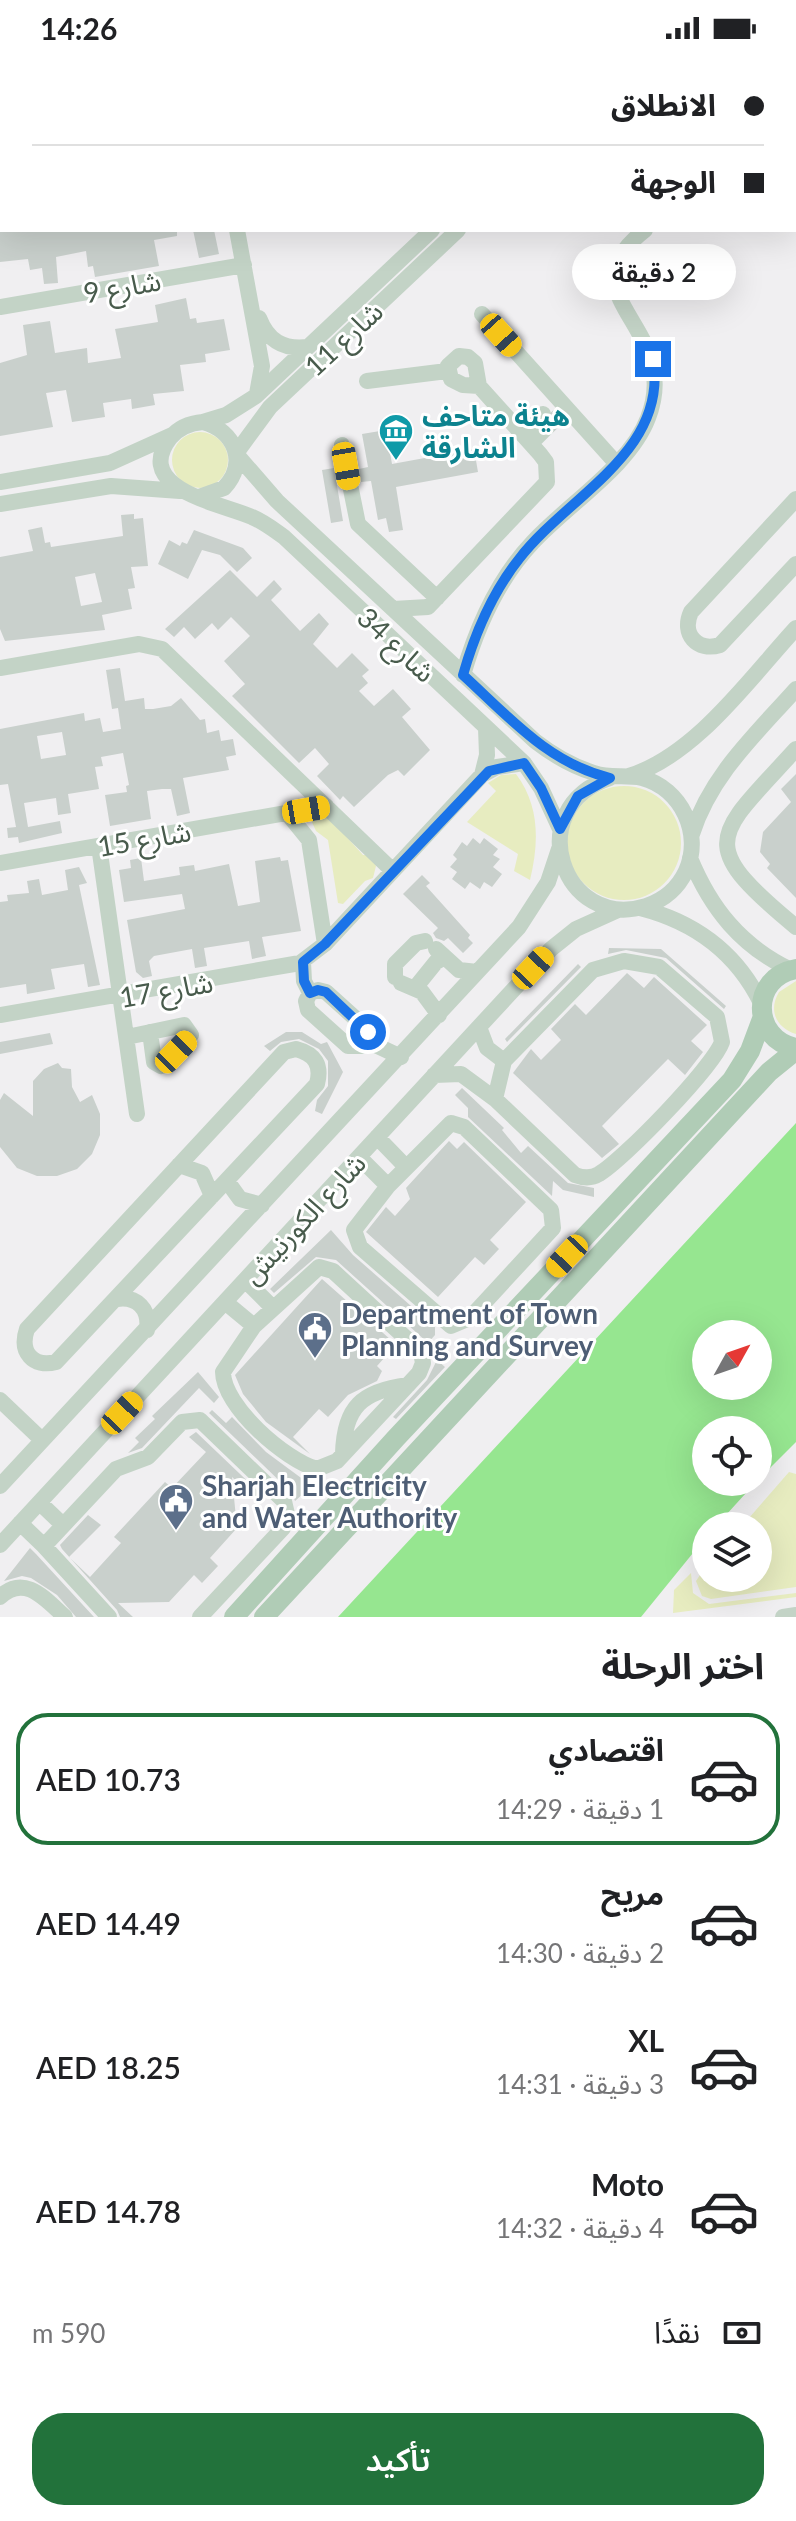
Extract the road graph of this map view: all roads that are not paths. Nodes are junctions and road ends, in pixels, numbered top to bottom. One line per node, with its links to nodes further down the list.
1 (237, 232): 5 (street)
2 (430, 232): 9 (street, شارع 11)
3 (456, 232): 19 (street, شارع 11)
4 (643, 232): 20 (street)
5 (244, 265): 6 (street); 7 (street, شارع 9)
6 (251, 298): 9 (street); 13 (street)
7 (0, 307)
8 (482, 314): 14 (street)
9 (308, 347): 13 (street, شارع 11)
10 (447, 371): 11 (street); 12 (street); 12 (street)
11 (367, 381)
12 (479, 386): 17 (street)
13 (256, 396): 15 (street, شارع 11)
14 (554, 412): 17 (street); 20 (street)
15 (203, 422): 16 (street); 19 (street)
16 (172, 435): 21 (street); 22 (street)
17 (526, 438): 27 (street)
18 (342, 445): 27 (street)
19 (237, 454): 23 (street); 28 (street, شارع 34)
20 (616, 463): 32 (street)
21 (0, 482)
22 (180, 491): 23 (street); 25 (street)
23 (199, 497): 34 (street, شارع 34)
24 (796, 499): 26 (street)
25 (0, 504)
26 (794, 568)
27 (433, 602): 28 (street); 30 (street)
28 (393, 609): 30 (street, شارع 34)
29 (796, 628): 38 (street)
30 (430, 644): 32 (street, شارع 34)
31 (0, 668): 40 (street)
32 (463, 675): 39 (street, شارع 34)
33 (793, 697): 44 (street)
34 (486, 728): 36 (street, شارع 34); 37 (street)
35 (796, 749): 52 (street)
36 (524, 763): 37 (street); 43 (street, شارع 34)
37 (482, 775): 49 (street, شارع 17)
38 (629, 776): 39 (street); 44 (street)
39 (610, 778): 43 (street)
40 (297, 779): 41 (street); 42 (street)
41 (326, 806): 42 (street, شارع 15); 49 (street)
42 (287, 813): 45 (street, شارع 15); 53 (street)
43 (560, 829): 46 (street)
44 (692, 836): 47 (street)
45 (99, 846): 48 (street, شارع 15); 60 (street)
46 (559, 848): 51 (street); 57 (street, شارع الكورنيش)
47 (690, 858): 50 (street); 56 (street)
48 (0, 863)
49 (393, 871): 53 (street, شارع 17)
50 (639, 908): 51 (street); 61 (street)
51 (620, 909): 64 (street, شارع الكورنيش)
52 (796, 927)
53 (325, 944): 55 (street, شارع 17)
54 (435, 949): 57 (street); 58 (street); 58 (street)
55 (303, 962): 59 (street); 60 (street, شارع 17)
56 (793, 969): 61 (main road)
57 (477, 972): 63 (street, شارع الكورنيش)
58 (404, 983): 63 (street)
59 (310, 993): 67 (street); 67 (street)
60 (122, 996): 62 (street, شارع 17); 66 (street)
61 (762, 1011): 68 (main road); 75 (main road)
62 (0, 1015)
63 (439, 1015): 69 (street, شارع الكورنيش)
64 (479, 1027): 70 (street); 71 (street, شارع الكورنيش)
65 (150, 1032): 66 (street)
66 (127, 1037): 74 (street)
67 (367, 1041): 69 (street)
68 (796, 1049): 110 (main road)
69 (401, 1057): 83 (street, شارع الكورنيش)
70 (504, 1061): 72 (street); 73 (street)
71 (434, 1075): 72 (street); 76 (street, شارع الكورنيش)
72 (495, 1099): 73 (street)
73 (664, 1113): 75 (street)
74 (137, 1114)
75 (683, 1131): 86 (main road)
76 (377, 1137): 77 (street, شارع الكورنيش); 79 (street)
77 (359, 1157): 81 (street); 85 (street, شارع الكورنيش)
78 (179, 1165): 80 (street); 82 (street); 87 (street)
79 (406, 1167): 81 (street); 84 (street)
80 (227, 1181): 82 (street); 83 (street)
81 (388, 1186): 84 (street)
82 (212, 1196): 87 (street)
83 (262, 1205): 91 (street, شارع الكورنيش)
84 (508, 1277): 86 (street)
85 (245, 1280): 88 (street, شارع الكورنيش); 89 (street)
86 (528, 1298): 95 (main road)
87 (117, 1299): 91 (street)
88 (225, 1302): 90 (street); 99 (street, شارع الكورنيش)
89 (272, 1307): 90 (street); 92 (street)
90 (254, 1326): 97 (street)
91 (147, 1330): 96 (street, شارع الكورنيش)
92 (408, 1385): 94 (street); 97 (street)
93 (3, 1408): 96 (street)
94 (377, 1419): 95 (street); 97 (street)
95 (396, 1438): 109 (main road)
96 (42, 1440): 98 (street, شارع الكورنيش)
97 (343, 1454)
98 (0, 1486)
99 (40, 1503): 100 (street, شارع الكورنيش); 101 (street)
100 (20, 1523): 102 (street, شارع الكورنيش); 103 (street)
101 (63, 1525): 103 (street); 108 (street)
102 (0, 1545)
103 (44, 1546): 107 (street)
104 (0, 1597): 106 (street)
105 (796, 1615): 111 (street)
106 (65, 1617)
107 (109, 1617)
108 (200, 1617)
109 (234, 1617)
110 (264, 1617)
111 (783, 1617)

